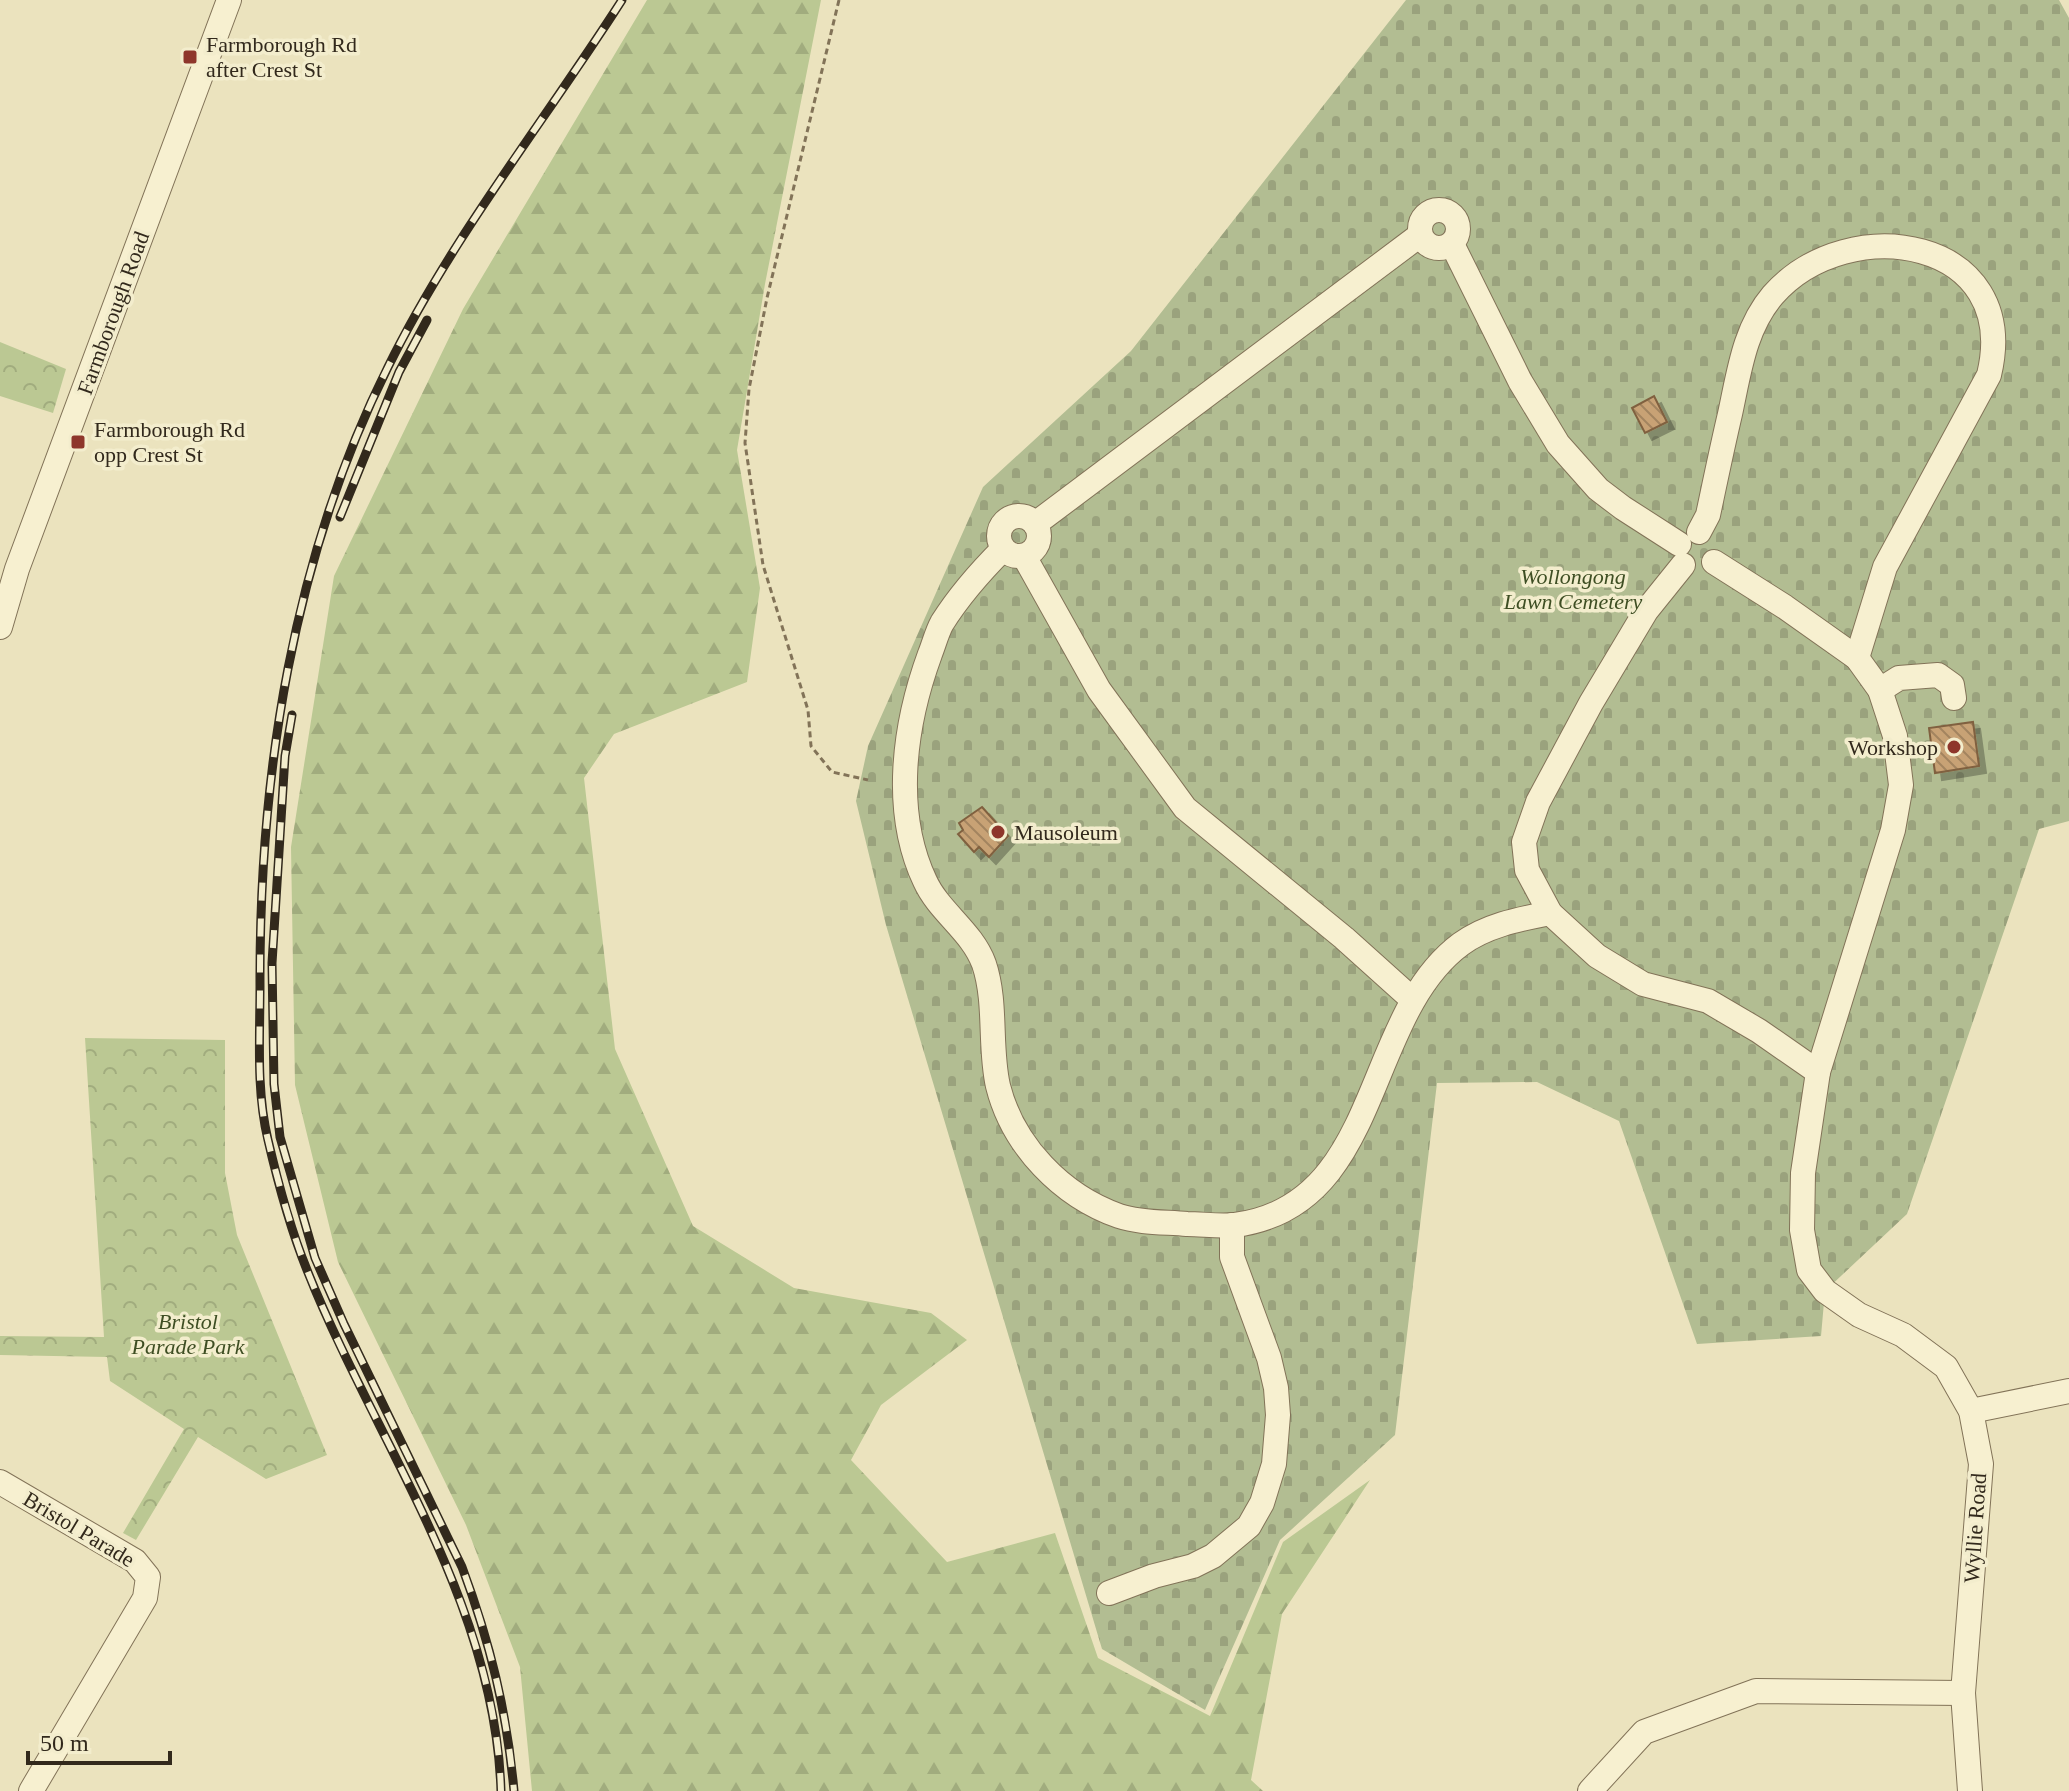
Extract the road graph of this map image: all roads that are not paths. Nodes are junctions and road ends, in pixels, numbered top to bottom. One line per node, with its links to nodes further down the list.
1 (229, 0): 6 (street, Farmborough Road)
2 (1035, 524): 3 (street); 4 (street); 4 (street)
3 (1687, 547): 5 (street); 5 (street); 8 (street); 11 (street)
4 (1014, 552): 12 (street); 14 (street)
5 (1714, 562): 8 (street)
6 (8, 568): 7 (street, Farmborough Road)
7 (0, 627)
8 (1857, 658): 9 (street)
9 (1880, 690): 10 (street); 13 (street)
10 (1954, 698)
11 (1550, 913): 12 (street); 13 (street)
12 (1413, 1000): 14 (street)
13 (1818, 1072): 16 (street, Wyllie Road)
14 (1232, 1225): 18 (street)
15 (2069, 1391): 16 (street)
16 (1971, 1411): 19 (street, Wyllie Road)
17 (0, 1482): 20 (street, Bristol Parade)
18 (1109, 1593)
19 (1963, 1693): 21 (street); 22 (street, Wyllie Road)
20 (31, 1791)
21 (1590, 1791)
22 (1970, 1791)

